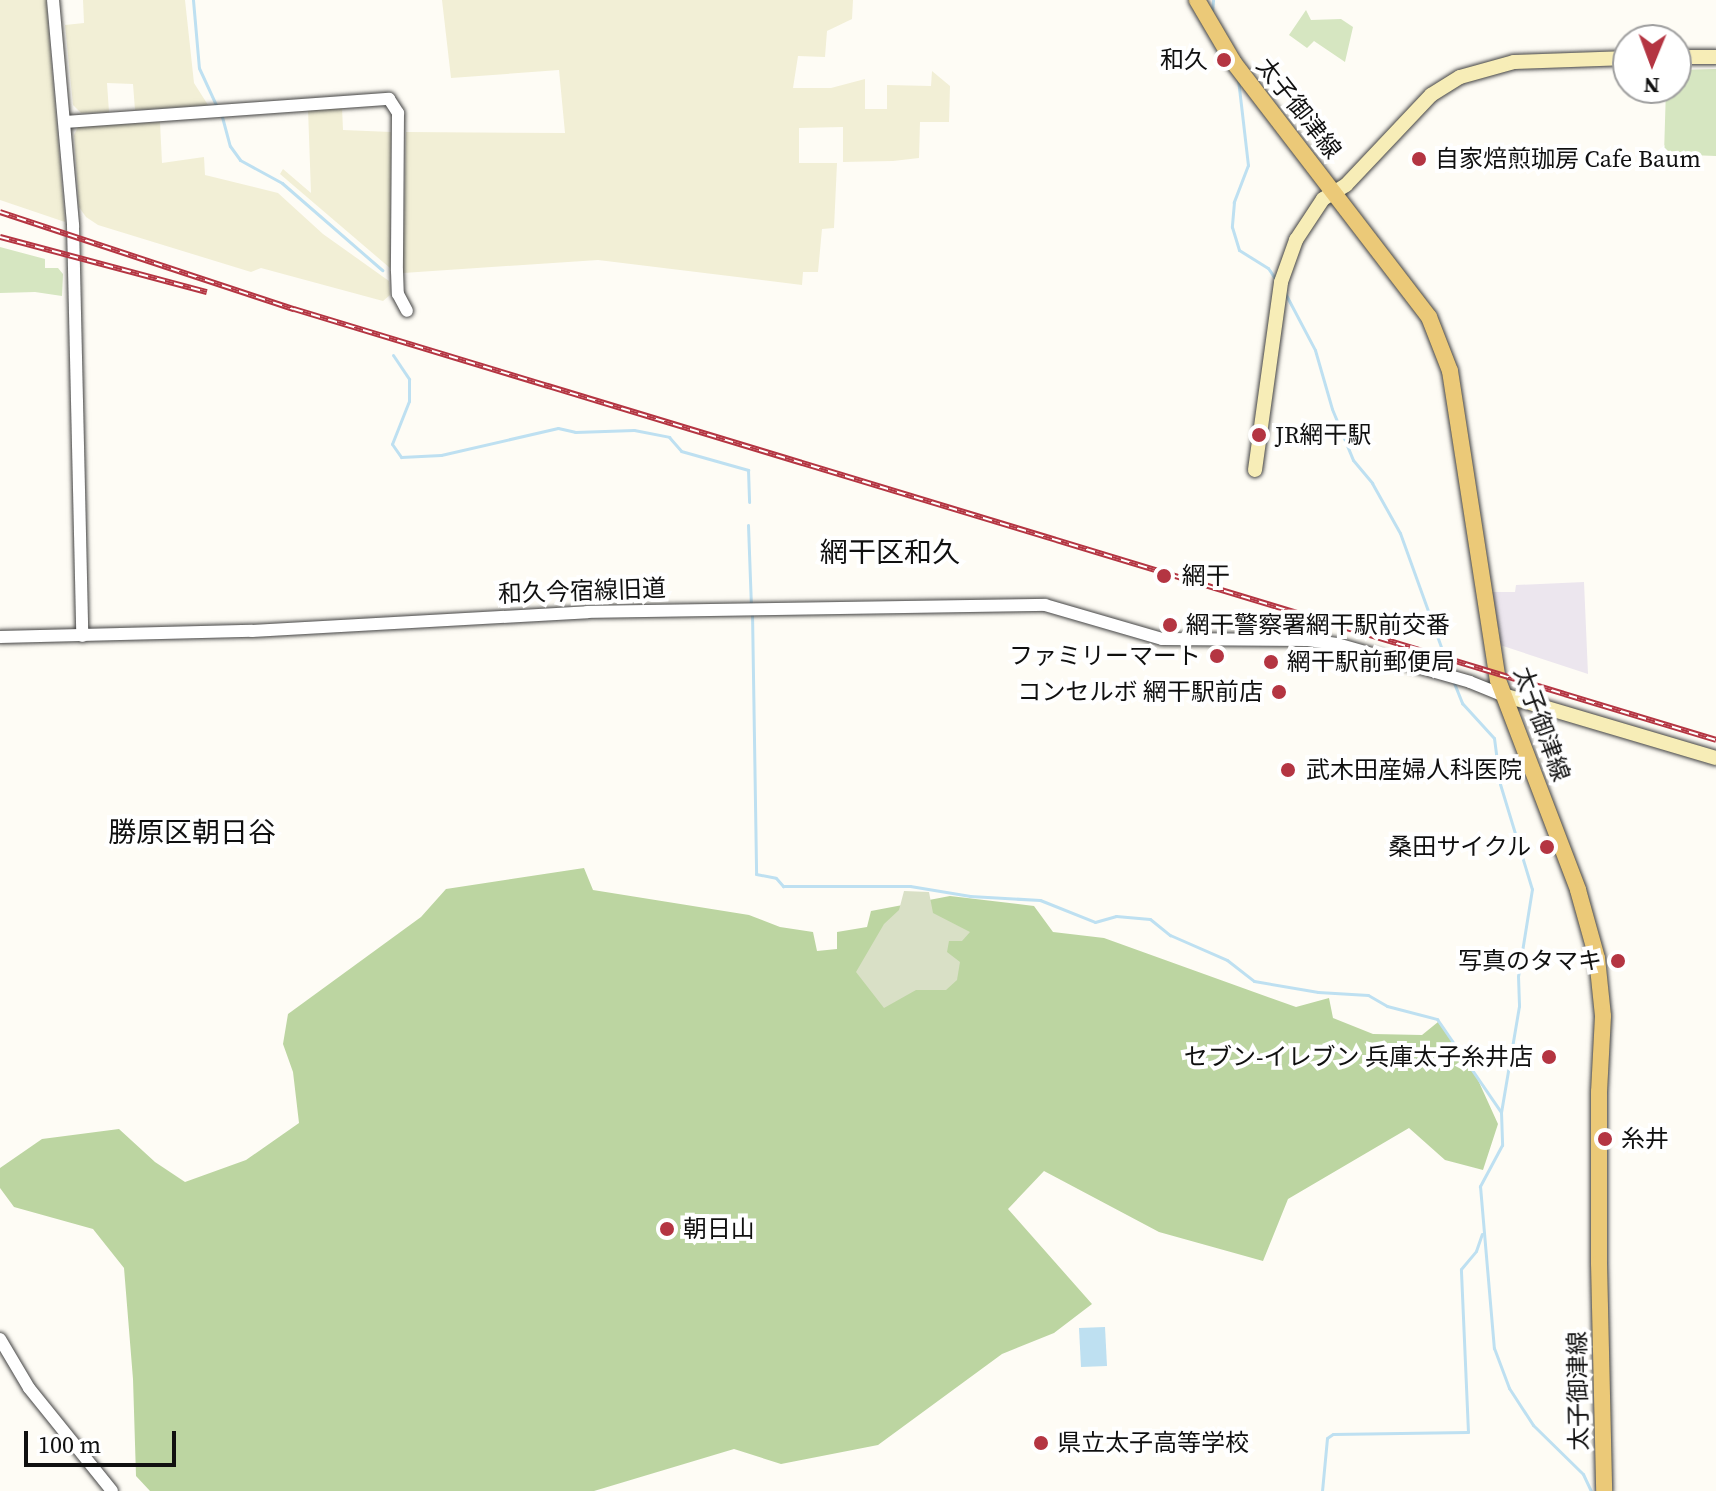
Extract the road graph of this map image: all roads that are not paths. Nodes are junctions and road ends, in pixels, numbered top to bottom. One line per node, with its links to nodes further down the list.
1 (53, 0): 6 (street)
2 (1197, 0): 7 (main road, 太子御津線)
3 (1692, 57): 4 (main road)
4 (1716, 57)
5 (1612, 59): 7 (main road)
6 (65, 122): 8 (street); 10 (street)
7 (1335, 192): 9 (main road); 12 (main road, 太子御津線)
8 (407, 311)
9 (1255, 470)
10 (82, 636): 11 (street, 和久今宿線旧道); 12 (street, 和久今宿線旧道)
11 (0, 637)
12 (1503, 695): 13 (main road); 16 (main road, 太子御津線)
13 (1716, 758)
14 (0, 1339): 15 (street)
15 (112, 1491)
16 (1604, 1491)

